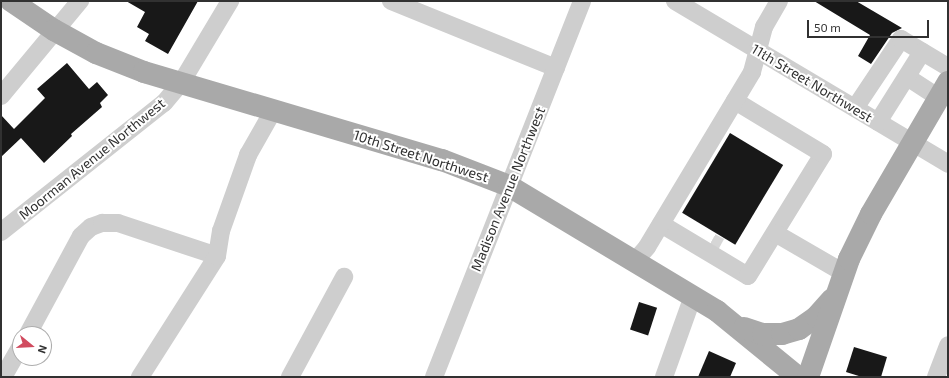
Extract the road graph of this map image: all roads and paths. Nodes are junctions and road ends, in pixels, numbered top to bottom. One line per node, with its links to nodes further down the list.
1 (11, 1): 8 (main road, 10th Street Northwest)
2 (80, 1): 8 (street)
3 (230, 1): 14 (street, Moorman Avenue Northwest)
4 (391, 1): 11 (street)
5 (582, 1): 11 (street, Madison Avenue Northwest)
6 (676, 1): 9 (street, 11th Street Northwest)
7 (779, 1): 9 (street)
8 (54, 30): 14 (main road, 10th Street Northwest); 17 (street)
9 (758, 51): 19 (street); 20 (street, 11th Street Northwest)
10 (922, 52): 12 (street); 13 (street); 15 (street)
11 (556, 68): 25 (street, Madison Avenue Northwest)
12 (948, 68)
13 (907, 77): 16 (street); 18 (street)
14 (181, 83): 21 (main road, 10th Street Northwest); 27 (street, Moorman Avenue Northwest)
15 (871, 84): 18 (street); 20 (street)
16 (943, 90): 23 (main road)
17 (1, 96)
18 (894, 98): 22 (street)
19 (735, 101): 26 (street); 28 (street)
20 (855, 108): 22 (street, 11th Street Northwest)
21 (273, 111): 25 (main road, 10th Street Northwest); 30 (street)
22 (878, 122): 23 (street, 11th Street Northwest)
23 (912, 142): 24 (street, 11th Street Northwest); 33 (main road)
24 (948, 164)
25 (509, 186): 31 (main road, 10th Street Northwest); 44 (street, Madison Avenue Northwest)
26 (661, 224): 29 (street); 31 (street)
27 (1, 232)
28 (775, 232): 32 (street); 33 (street)
29 (685, 238): 32 (street); 32 (street)
30 (216, 256): 37 (street); 42 (street)
31 (635, 261): 36 (main road, 10th Street Northwest)
32 (730, 265)
33 (844, 273): 35 (main road)
34 (344, 277): 43 (street)
35 (836, 293): 38 (main road); 47 (main road)
36 (693, 296): 38 (main road, 10th Street Northwest); 45 (street)
37 (32, 326)
38 (739, 327): 46 (main road, 10th Street Northwest)
39 (948, 346): 48 (street)
40 (12, 362): 41 (street)
41 (3, 377)
42 (140, 377)
43 (290, 377)
44 (434, 377)
45 (664, 377)
46 (798, 377)
47 (808, 377)
48 (936, 377)

